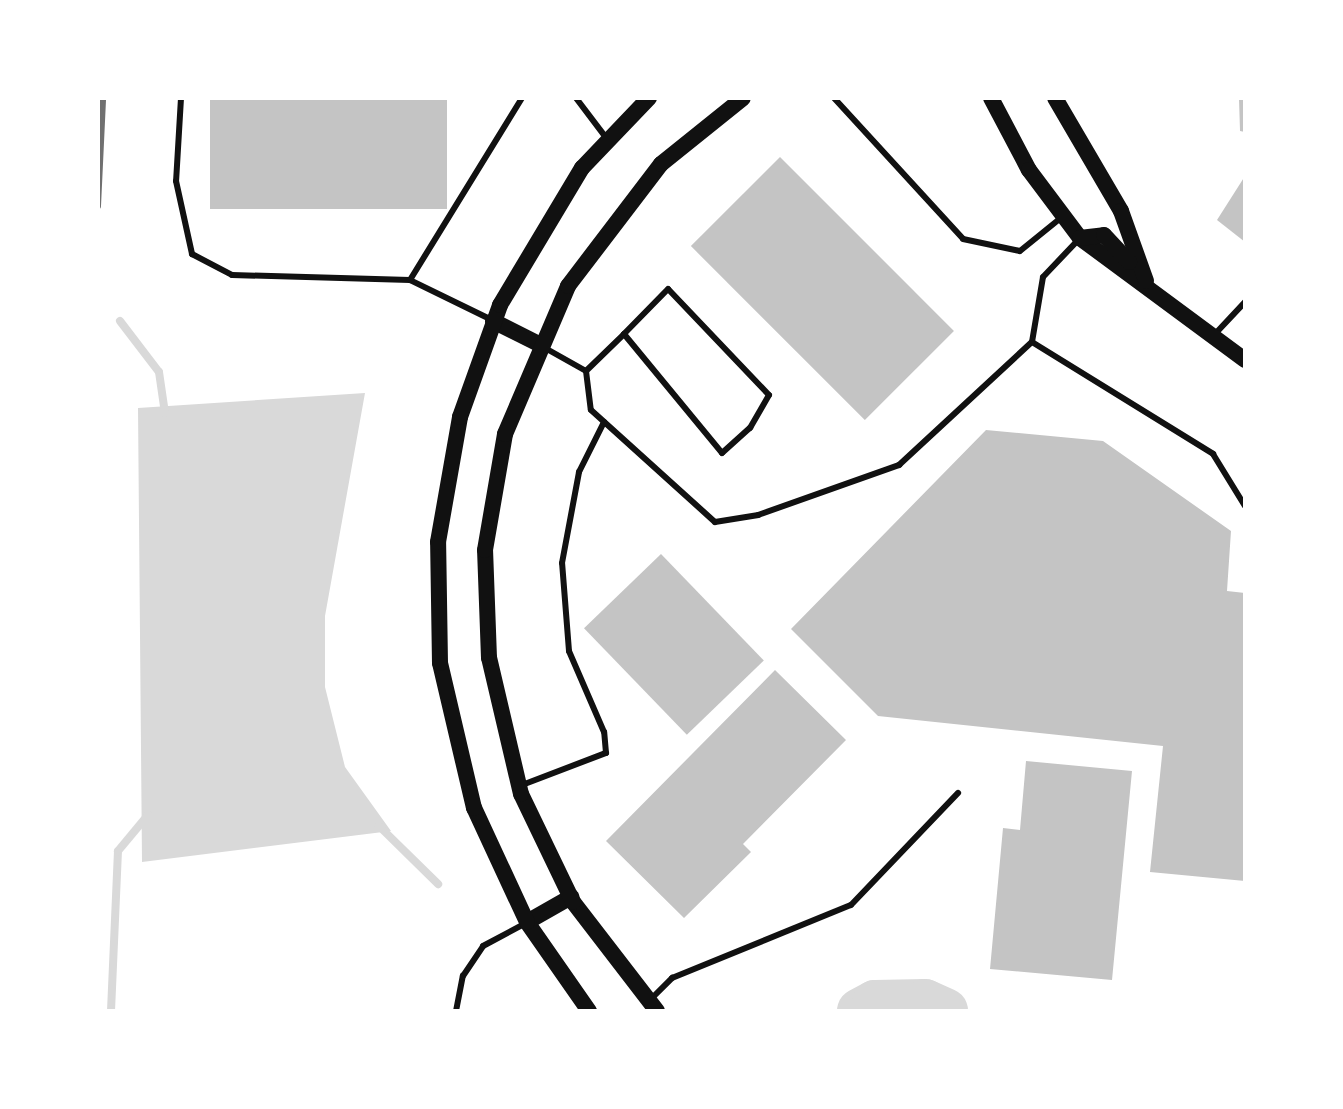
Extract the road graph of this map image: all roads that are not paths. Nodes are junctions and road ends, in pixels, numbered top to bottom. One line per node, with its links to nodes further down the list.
1 (181, 98): 12 (lane)
2 (522, 98): 12 (lane)
3 (576, 98): 9 (lane)
4 (649, 98): 9 (main road)
5 (743, 98): 19 (main road)
6 (834, 98): 10 (lane)
7 (991, 98): 10 (main road)
8 (1055, 98): 13 (main road)
9 (607, 139): 15 (main road)
10 (1062, 217): 11 (main road)
11 (1080, 238): 13 (main road); 18 (lane)
12 (410, 280): 15 (lane)
13 (1146, 281): 17 (main road)
14 (1245, 302): 17 (lane)
15 (493, 321): 19 (main road); 27 (main road)
16 (624, 334): 16 (lane); 21 (lane)
17 (1212, 337): 20 (main road)
18 (1032, 342): 22 (lane); 23 (lane)
19 (539, 344): 21 (lane); 24 (main road)
20 (1245, 360)
21 (586, 371): 22 (lane)
22 (604, 422): 24 (lane)
23 (1245, 506)
24 (519, 786): 26 (main road)
25 (958, 793): 28 (lane)
26 (571, 897): 27 (main road); 28 (main road)
27 (527, 922): 29 (lane); 30 (main road)
28 (648, 1008)
29 (456, 1011)
30 (589, 1011)

